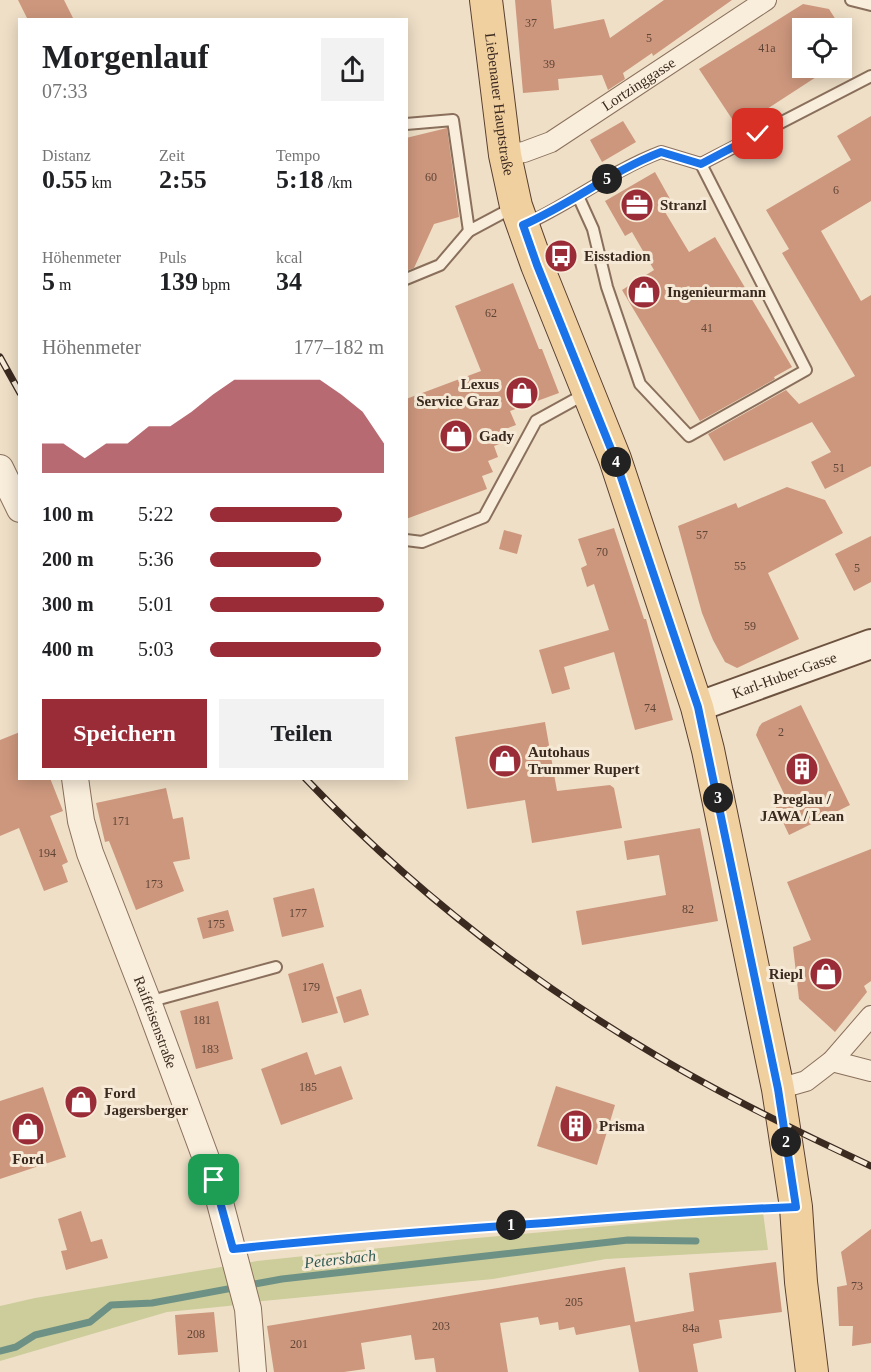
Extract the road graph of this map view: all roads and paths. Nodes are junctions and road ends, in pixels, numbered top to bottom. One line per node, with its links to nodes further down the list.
1 (486, 0): 7 (main road, Liebenauer Hauptstraße)
2 (766, 0): 7 (street, Lortzinggasse)
3 (851, 0): 4 (lane)
4 (871, 5)
5 (871, 76): 8 (lane)
6 (408, 124): 11 (lane)
7 (505, 155): 10 (main road, Liebenauer Hauptstraße)
8 (701, 164): 9 (lane); 9 (lane)
9 (578, 196): 10 (lane)
10 (519, 216): 11 (lane); 13 (main road, Liebenauer Hauptstraße)
11 (469, 231): 12 (lane)
12 (408, 278)
13 (588, 392): 16 (lane); 18 (main road, Liebenauer Hauptstraße)
14 (0, 468): 15 (street)
15 (18, 505)
16 (408, 541)
17 (871, 644): 18 (main road, Karl-Huber-Gasse)
18 (698, 707): 25 (main road, Liebenauer Hauptstraße)
19 (75, 780): 21 (street, Raiffeisenstraße)
20 (276, 967): 21 (lane)
21 (148, 1002): 27 (street, Raiffeisenstraße)
22 (871, 1016): 23 (street)
23 (832, 1061): 24 (street); 25 (street)
24 (871, 1071)
25 (778, 1089): 26 (main road, Liebenauer Hauptstraße)
26 (796, 1207): 27 (path); 29 (main road, Liebenauer Hauptstraße)
27 (235, 1255): 28 (street, Raiffeisenstraße)
28 (253, 1372)
29 (812, 1372)

